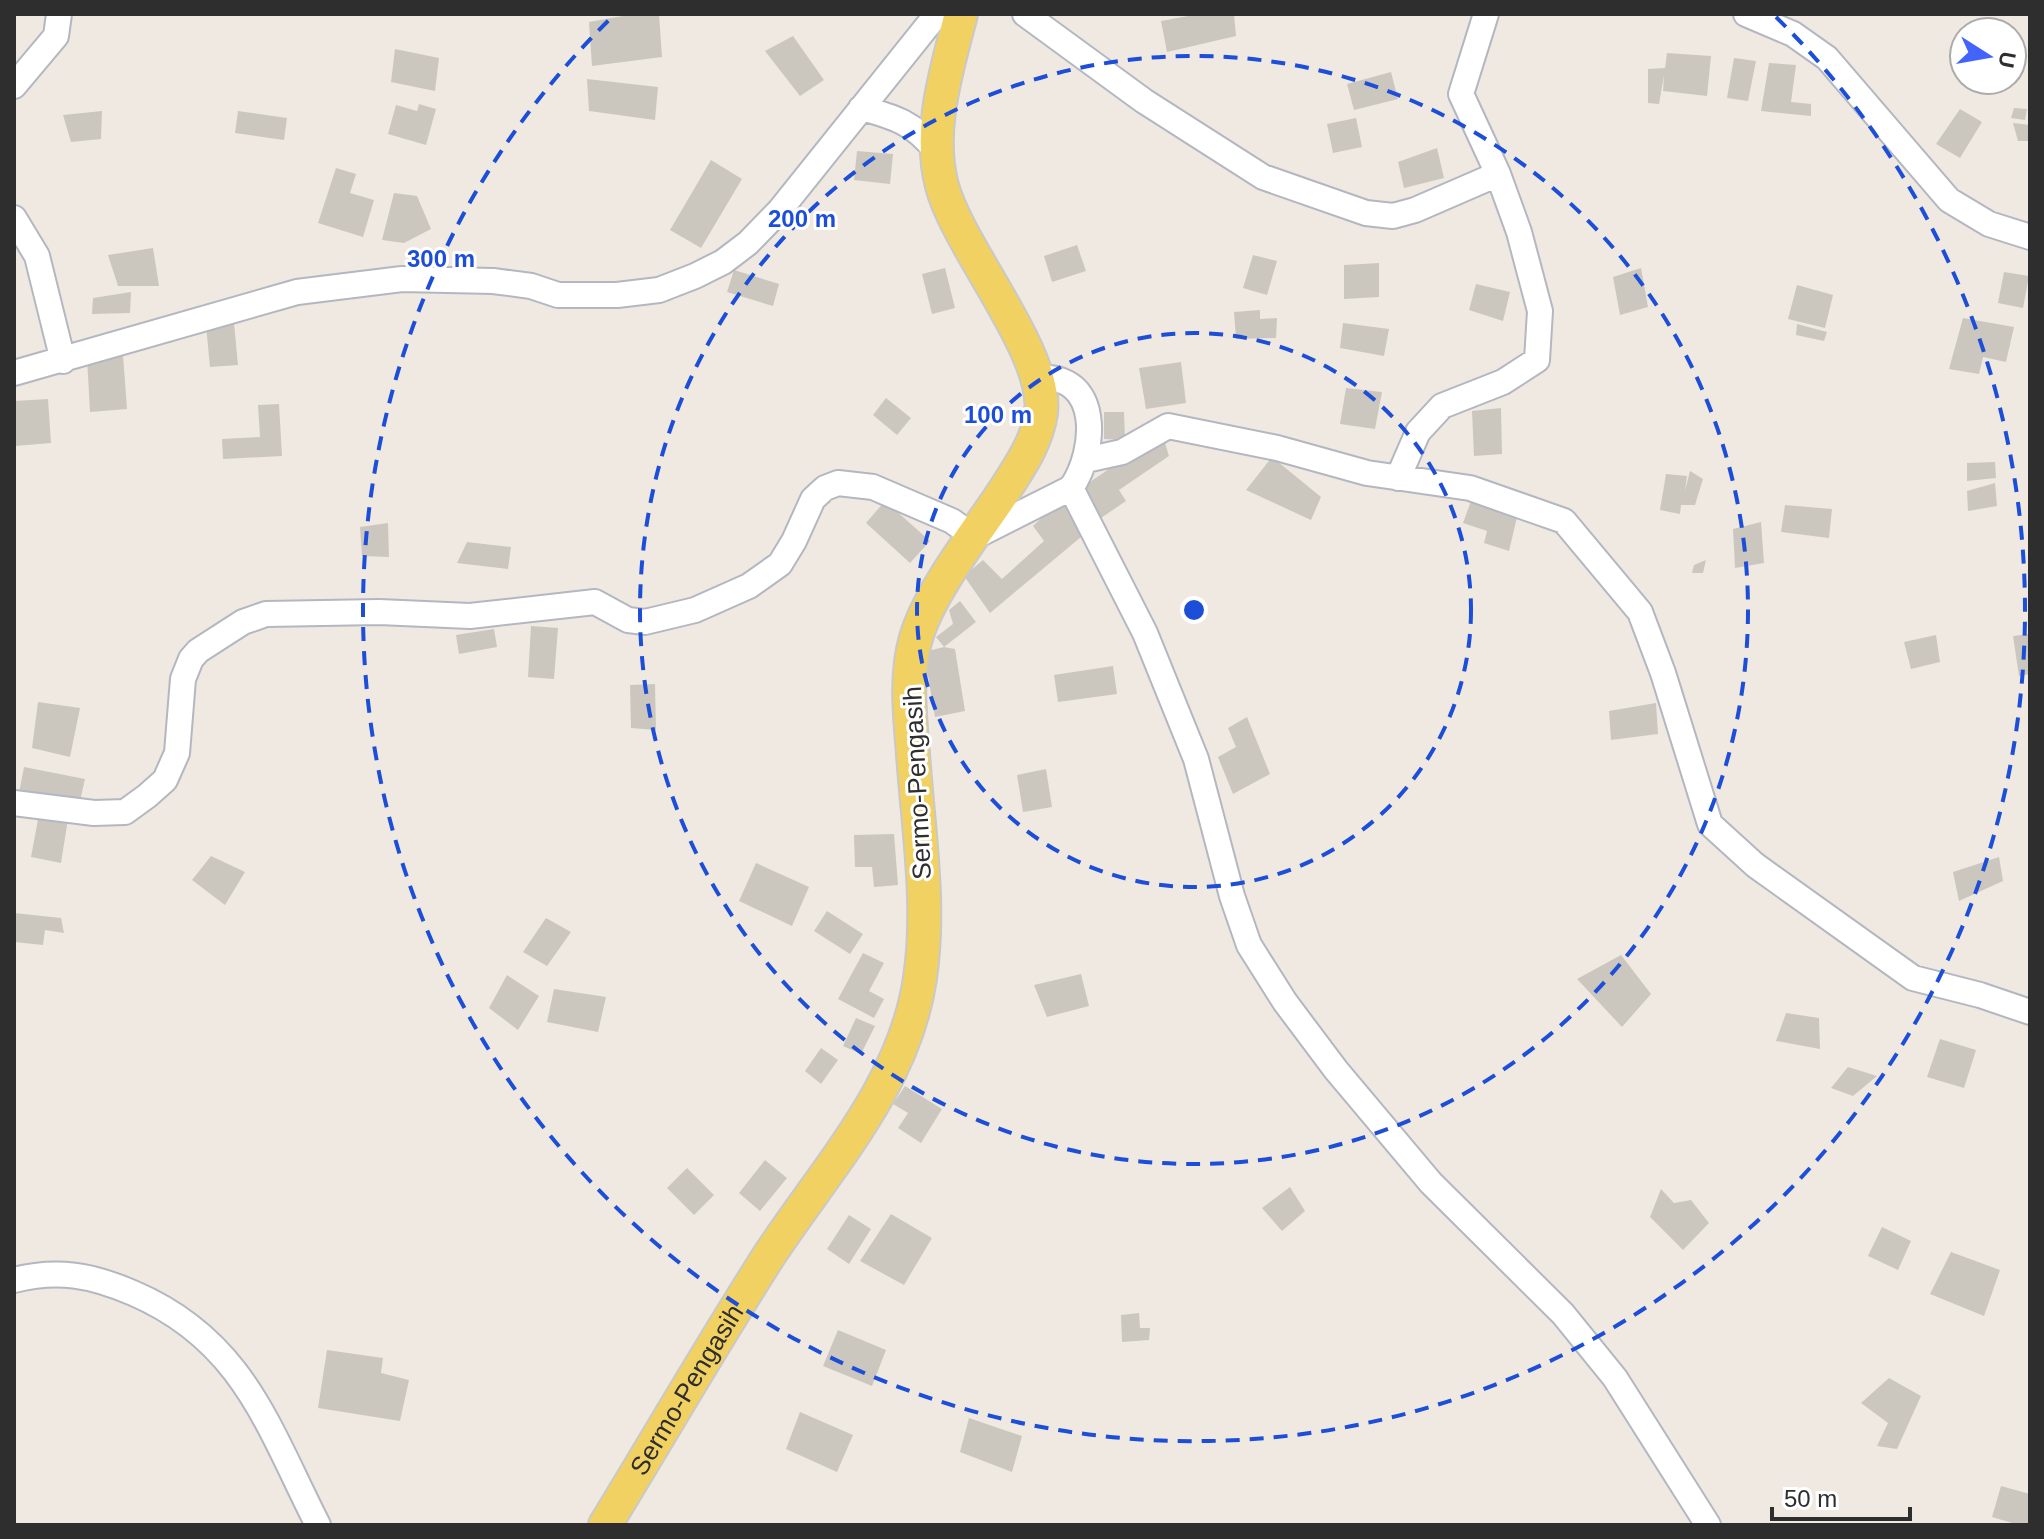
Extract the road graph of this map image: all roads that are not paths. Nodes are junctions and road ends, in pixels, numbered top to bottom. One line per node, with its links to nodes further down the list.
1 (59, 14): 7 (street)
2 (937, 14): 8 (street)
3 (961, 14): 9 (main road, Sermo-Pengasih)
4 (1025, 14): 10 (street)
5 (1486, 14): 10 (street)
6 (1746, 14): 12 (street)
7 (14, 86)
8 (861, 108): 9 (street); 13 (street)
9 (936, 151): 15 (main road, Sermo-Pengasih)
10 (1498, 174): 17 (street)
11 (14, 218): 13 (street)
12 (2030, 237)
13 (63, 361): 14 (street)
14 (14, 373)
15 (1037, 378): 16 (street); 19 (main road, Sermo-Pengasih)
16 (1086, 460): 17 (street); 18 (street)
17 (1398, 478): 21 (street)
18 (1071, 488): 19 (street); 25 (street)
19 (974, 537): 20 (street); 24 (main road, Sermo-Pengasih)
20 (14, 803)
21 (2030, 1012)
22 (14, 1280): 23 (street)
23 (318, 1525)
24 (605, 1525)
25 (1708, 1525)

